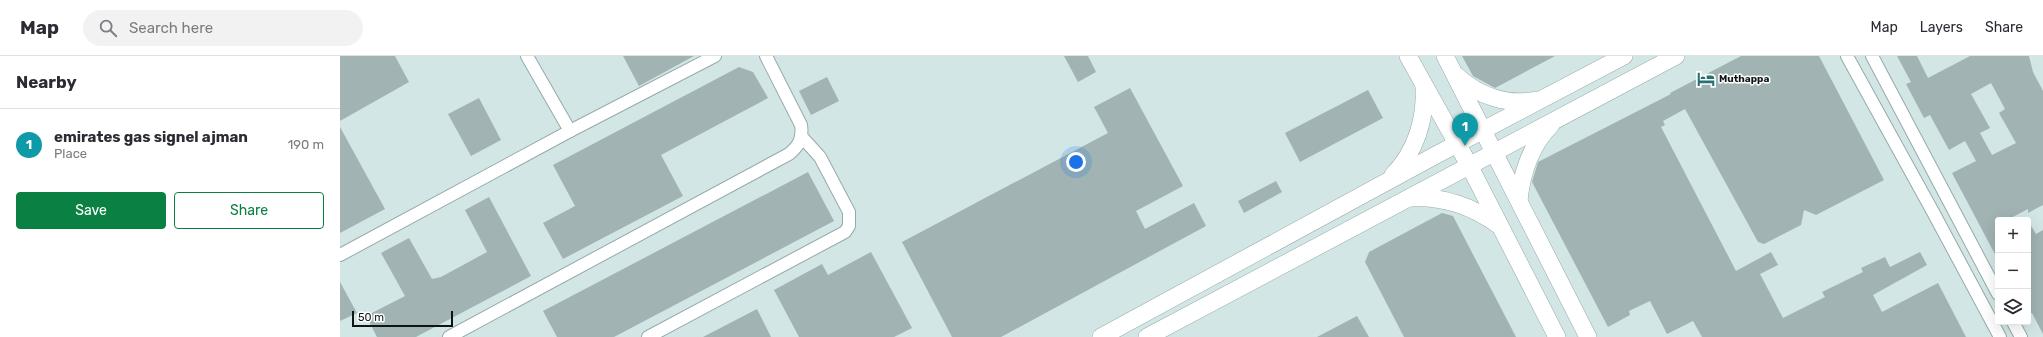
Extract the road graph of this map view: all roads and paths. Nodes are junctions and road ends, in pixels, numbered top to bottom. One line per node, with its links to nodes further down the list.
1 (527, 56): 17 (street)
2 (715, 56): 17 (street)
3 (766, 56): 18 (street)
4 (1408, 56): 12 (main road)
5 (1445, 56): 10 (main road)
6 (1624, 56): 14 (main road)
7 (1676, 56): 15 (main road)
8 (1847, 56): 13 (street)
9 (1872, 56): 11 (street)
10 (1454, 73): 14 (main road); 16 (main road)
11 (1881, 76): 13 (street); 27 (street)
12 (1424, 84): 19 (main road); 22 (main road)
13 (1863, 86): 35 (street)
14 (1544, 99): 16 (main road)
15 (1556, 119): 20 (main road); 24 (main road)
16 (1484, 130): 19 (main road); 20 (main road)
17 (570, 131): 26 (street)
18 (801, 136): 29 (street); 30 (street)
19 (1457, 144): 21 (main road); 22 (main road)
20 (1494, 151): 21 (main road); 24 (main road)
21 (1469, 165): 23 (main road); 25 (main road)
22 (1385, 182): 31 (main road)
23 (1407, 198): 25 (main road); 32 (main road)
24 (1519, 200): 34 (main road)
25 (1500, 226): 33 (main road)
26 (340, 255)
27 (1995, 289)
28 (2015, 325): 36 (street)
29 (449, 337)
30 (648, 337)
31 (1101, 337)
32 (1147, 337)
33 (1557, 337)
34 (1588, 337)
35 (2000, 337)
36 (2021, 337)

